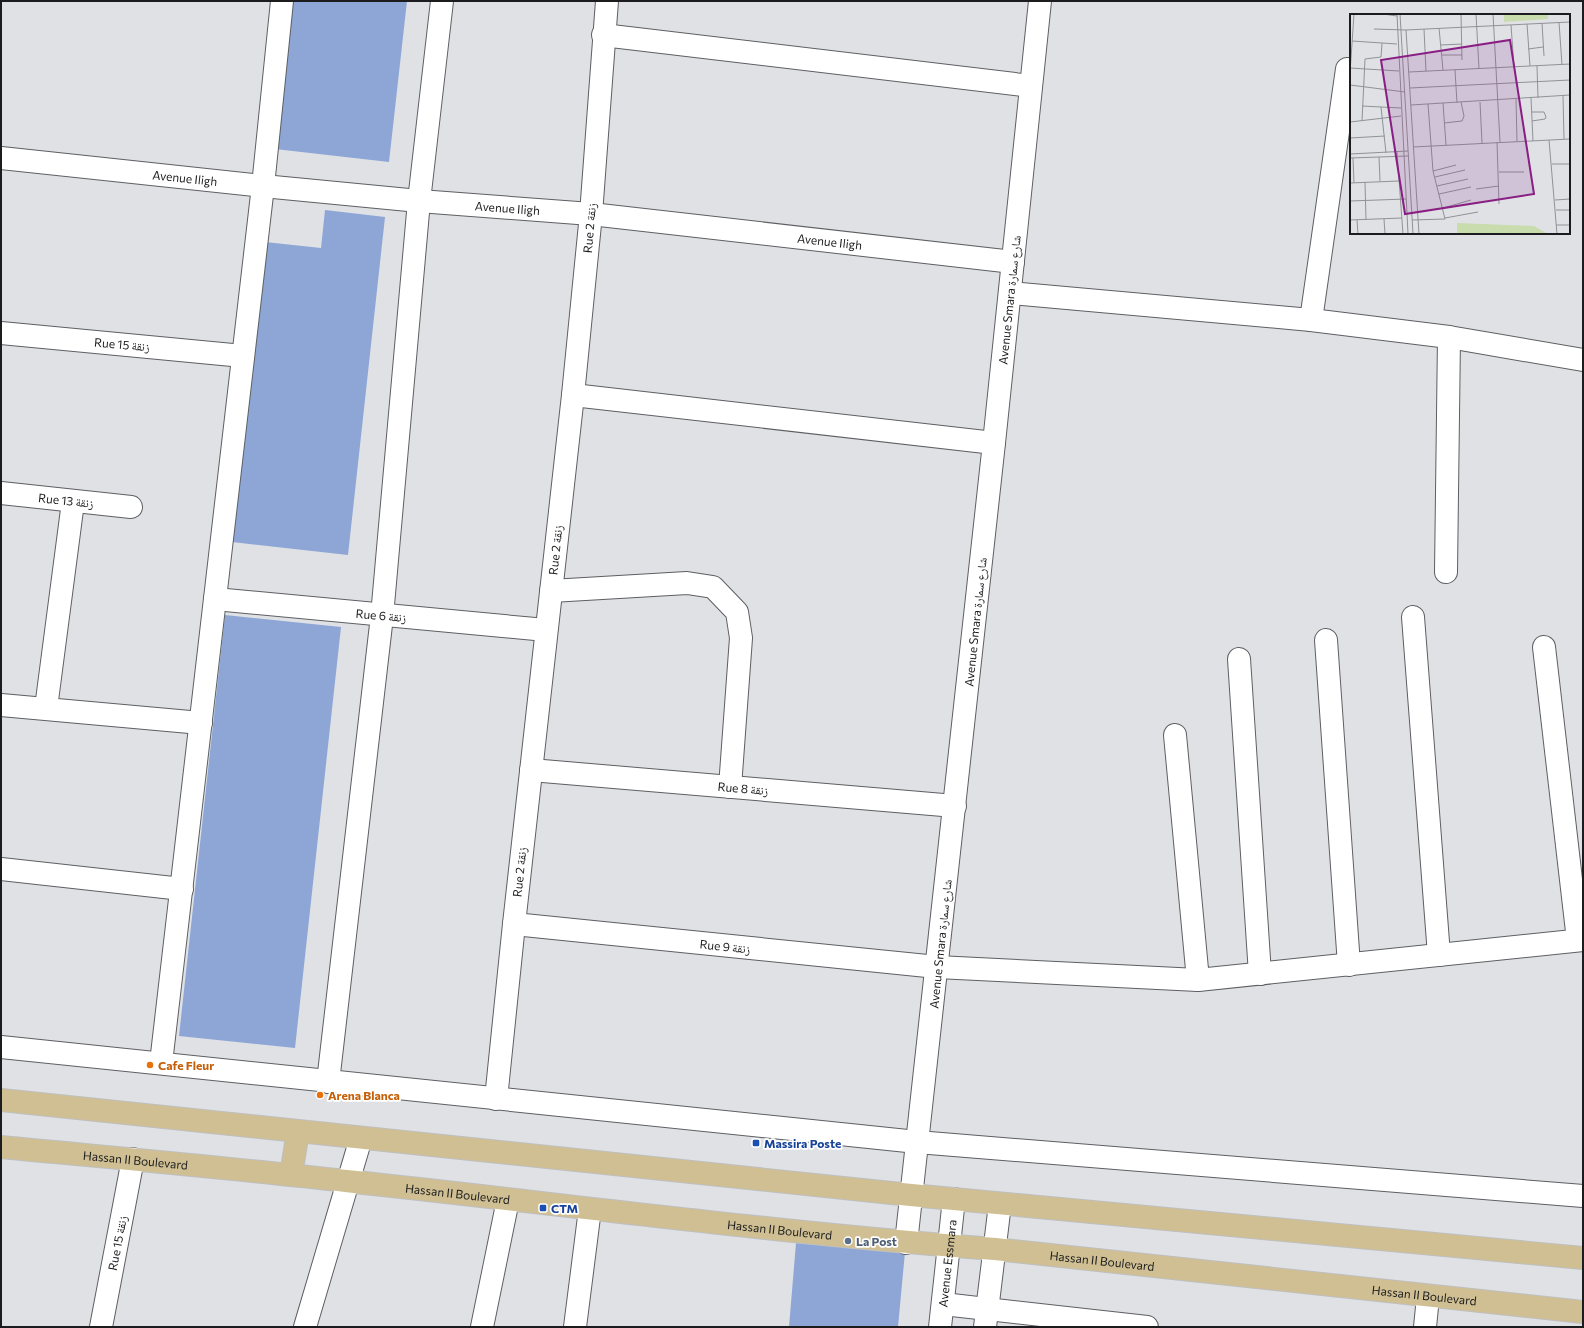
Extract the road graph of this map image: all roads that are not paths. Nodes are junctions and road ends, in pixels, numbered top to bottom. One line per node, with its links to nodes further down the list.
1 (276, 1): 2 (street)
2 (282, 1): 10 (street)
3 (442, 1): 11 (street)
4 (607, 1): 6 (street, Rue 2 زنقة)
5 (1040, 1): 8 (street, Avenue Smara شارع سمارة)
6 (603, 35): 8 (street); 12 (street, Rue 2 زنقة)
7 (1347, 69): 15 (street)
8 (1031, 86): 13 (street, Avenue Smara شارع سمارة)
9 (1, 158): 10 (street, Avenue Iligh)
10 (263, 186): 11 (street, Avenue Iligh); 18 (street)
11 (419, 201): 12 (street, Avenue Iligh); 28 (street)
12 (591, 214): 13 (street, Avenue Iligh); 20 (street, Rue 2 زنقة)
13 (1013, 262): 14 (street, Avenue Smara شارع سمارة)
14 (1010, 292): 15 (street); 21 (street, Avenue Smara شارع سمارة)
15 (1311, 320): 17 (street)
16 (1, 333): 18 (street, Rue 15 زنقة)
17 (1450, 337): 19 (street); 25 (street)
18 (243, 356): 27 (street)
19 (1583, 360)
20 (573, 395): 21 (street); 26 (street, Rue 2 زنقة)
21 (994, 443): 40 (street, Avenue Smara شارع سمارة)
22 (1, 493): 23 (street, Rue 13 زنقة)
23 (73, 502): 24 (street, Rue 13 زنقة); 35 (street)
24 (131, 507)
25 (1446, 572)
26 (551, 591): 30 (street, Rue 2 زنقة); 39 (street)
27 (215, 599): 28 (street, Rue 6 زنقة); 36 (street)
28 (382, 616): 30 (street, Rue 6 زنقة); 52 (street)
29 (1413, 618): 45 (street)
30 (546, 630): 38 (street, Rue 2 زنقة)
31 (1326, 640): 46 (street)
32 (1544, 647): 44 (street)
33 (1240, 659): 48 (street)
34 (1, 705): 35 (street)
35 (46, 708): 36 (street)
36 (201, 723): 42 (street)
37 (1175, 735): 49 (street)
38 (531, 770): 39 (street, Rue 8 زنقة); 43 (street, Rue 2 زنقة)
39 (730, 787): 40 (street, Rue 8 زنقة)
40 (955, 806): 47 (street, Avenue Smara شارع سمارة)
41 (1, 869): 42 (street)
42 (182, 889): 51 (street)
43 (514, 924): 47 (street, Rue 9 زنقة); 53 (street, Rue 2 زنقة)
44 (1580, 940): 45 (street, Rue 9 زنقة)
45 (1439, 955): 46 (street, Rue 9 زنقة)
46 (1349, 965): 48 (street, Rue 9 زنقة)
47 (937, 967): 49 (street, Rue 9 زنقة); 57 (street, Avenue Smara شارع سمارة)
48 (1260, 974): 49 (street, Rue 9 زنقة)
49 (1198, 980)
50 (1, 1047): 51 (street)
51 (161, 1063): 52 (street)
52 (328, 1082): 53 (street)
53 (496, 1099): 57 (street)
54 (1, 1100): 55 (main road)
55 (298, 1131): 56 (main road); 60 (main road)
56 (361, 1138): 61 (street); 62 (main road)
57 (917, 1142): 62 (street, Avenue Smara شارع سمارة); 63 (street)
58 (1, 1147): 59 (main road, Hassan II Boulevard)
59 (133, 1159): 60 (main road, Hassan II Boulevard); 76 (street, Rue 15 زنقة)
60 (291, 1175): 61 (main road, Hassan II Boulevard)
61 (347, 1181): 65 (main road, Hassan II Boulevard); 77 (street)
62 (911, 1195): 64 (main road); 68 (street, Avenue Smara شارع سمارة)
63 (1583, 1196)
64 (954, 1199): 66 (main road); 69 (street, Avenue Essmara)
65 (508, 1200): 67 (main road, Hassan II Boulevard); 78 (street)
66 (1000, 1204): 70 (street); 71 (main road)
67 (590, 1209): 68 (main road, Hassan II Boulevard); 79 (street)
68 (906, 1243): 69 (main road, Hassan II Boulevard)
69 (949, 1246): 70 (main road, Hassan II Boulevard); 73 (street, Avenue Essmara)
70 (994, 1249): 72 (main road, Hassan II Boulevard); 75 (street)
71 (1583, 1258)
72 (1428, 1297): 74 (main road, Hassan II Boulevard); 82 (street)
73 (943, 1304): 75 (street); 80 (street, Avenue Essmara)
74 (1583, 1312)
75 (986, 1318): 81 (street)
76 (101, 1327)
77 (305, 1327)
78 (482, 1327)
79 (575, 1327)
80 (940, 1327)
81 (1147, 1327)
82 (1425, 1327)

